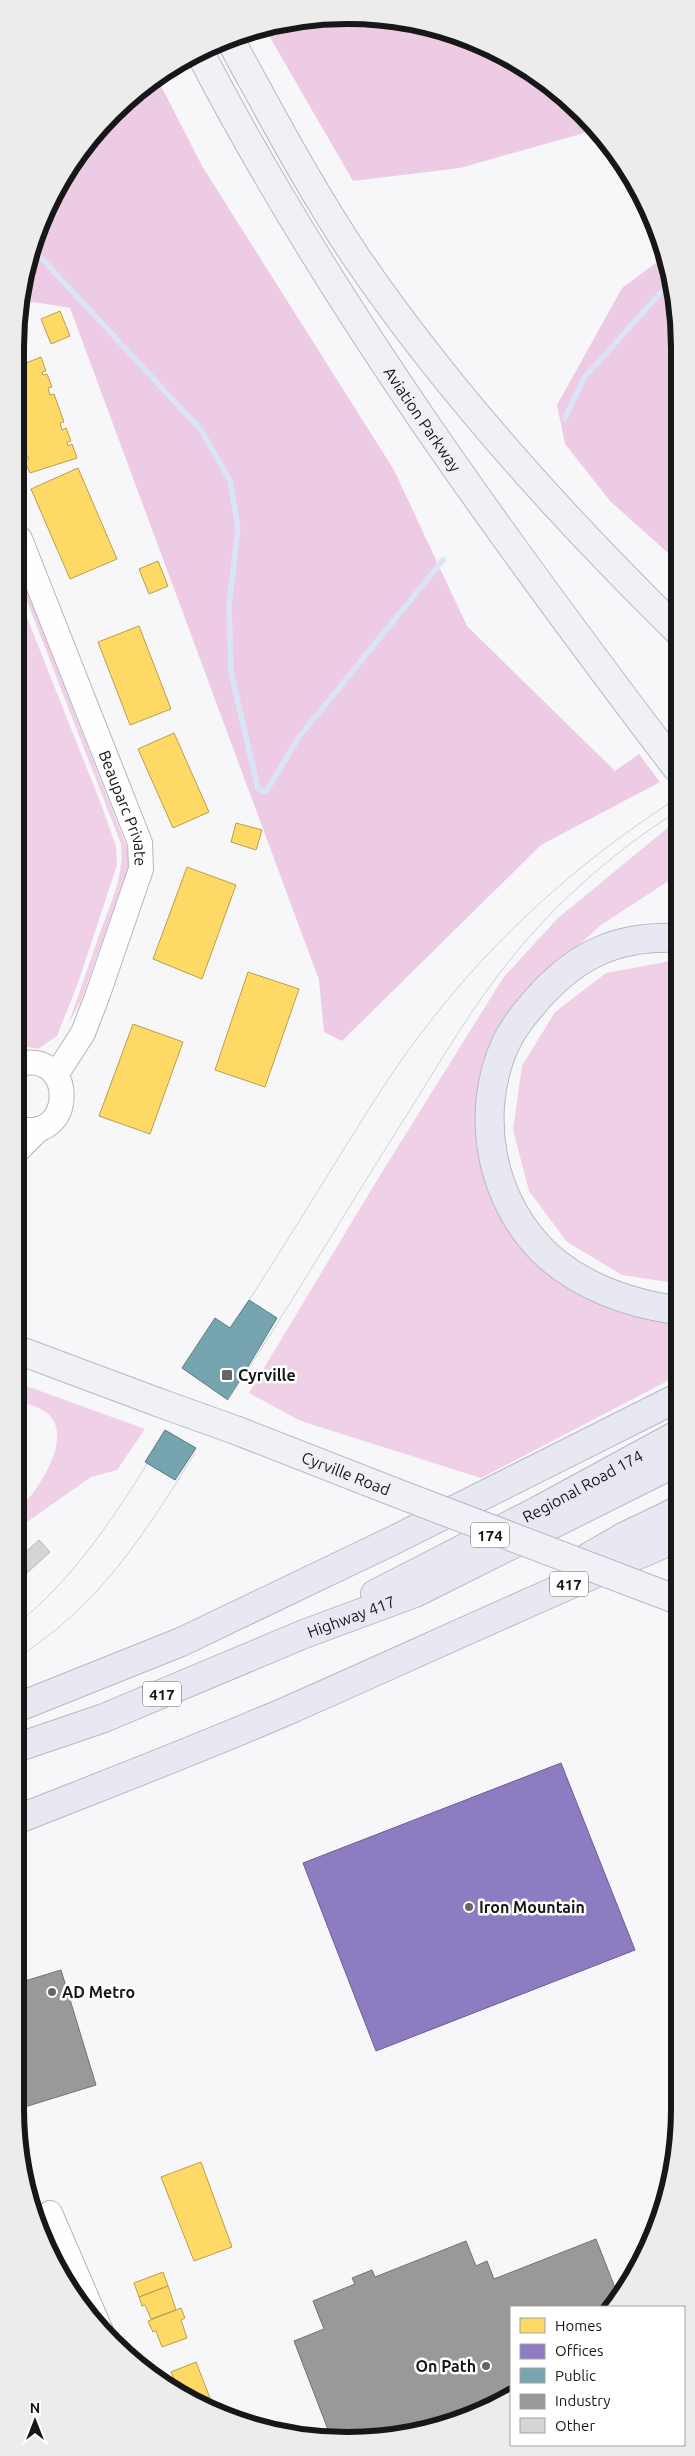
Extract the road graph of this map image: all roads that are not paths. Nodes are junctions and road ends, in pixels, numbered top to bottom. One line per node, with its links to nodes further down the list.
1 (233, 45): 4 (main road)
2 (203, 57): 5 (main road, Aviation Parkway)
3 (24, 549): 8 (street, Beauparc Private)
4 (671, 624)
5 (671, 760)
6 (671, 938): 10 (highway)
7 (24, 1064): 8 (street)
8 (56, 1075): 9 (street)
9 (28, 1128)
10 (671, 1309)
11 (24, 1352): 17 (main road, Cyrville Road, bridge)
12 (671, 1401): 20 (highway)
13 (671, 1438): 19 (highway, Regional Road 174 / 174)
14 (671, 1465): 19 (highway, Highway 417 / 417)
15 (671, 1514): 18 (highway)
16 (671, 1541): 18 (highway, 417)
17 (671, 1597)
18 (464, 1630): 22 (highway, 417)
19 (304, 1634): 21 (highway, Highway 417 / 417)
20 (24, 1705)
21 (24, 1745)
22 (24, 1817)
23 (50, 2213): 24 (street)
24 (89, 2303)

